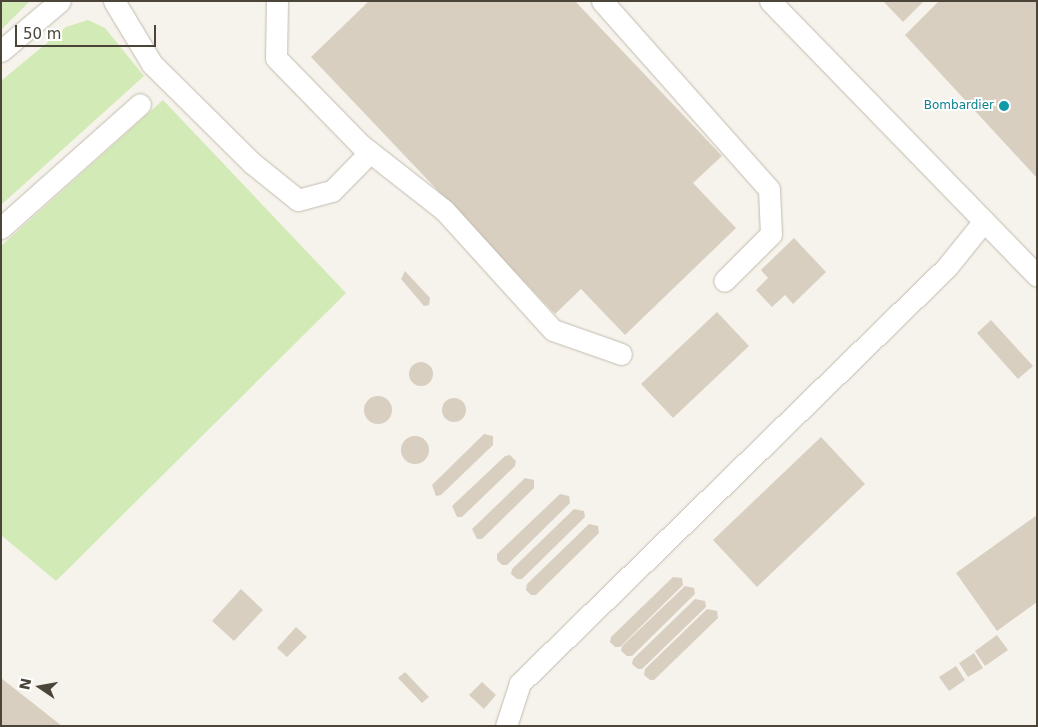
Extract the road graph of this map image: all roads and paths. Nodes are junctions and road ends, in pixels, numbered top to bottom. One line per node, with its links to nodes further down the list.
1 (60, 1): 6 (lane)
2 (114, 1): 8 (lane)
3 (277, 1): 8 (lane)
4 (602, 1): 12 (lane)
5 (770, 1): 9 (lane)
6 (1, 51)
7 (140, 104): 10 (lane)
8 (370, 152): 13 (lane)
9 (984, 221): 11 (lane); 14 (lane)
10 (1, 228)
11 (1037, 276)
12 (724, 281)
13 (621, 354)
14 (506, 726)

